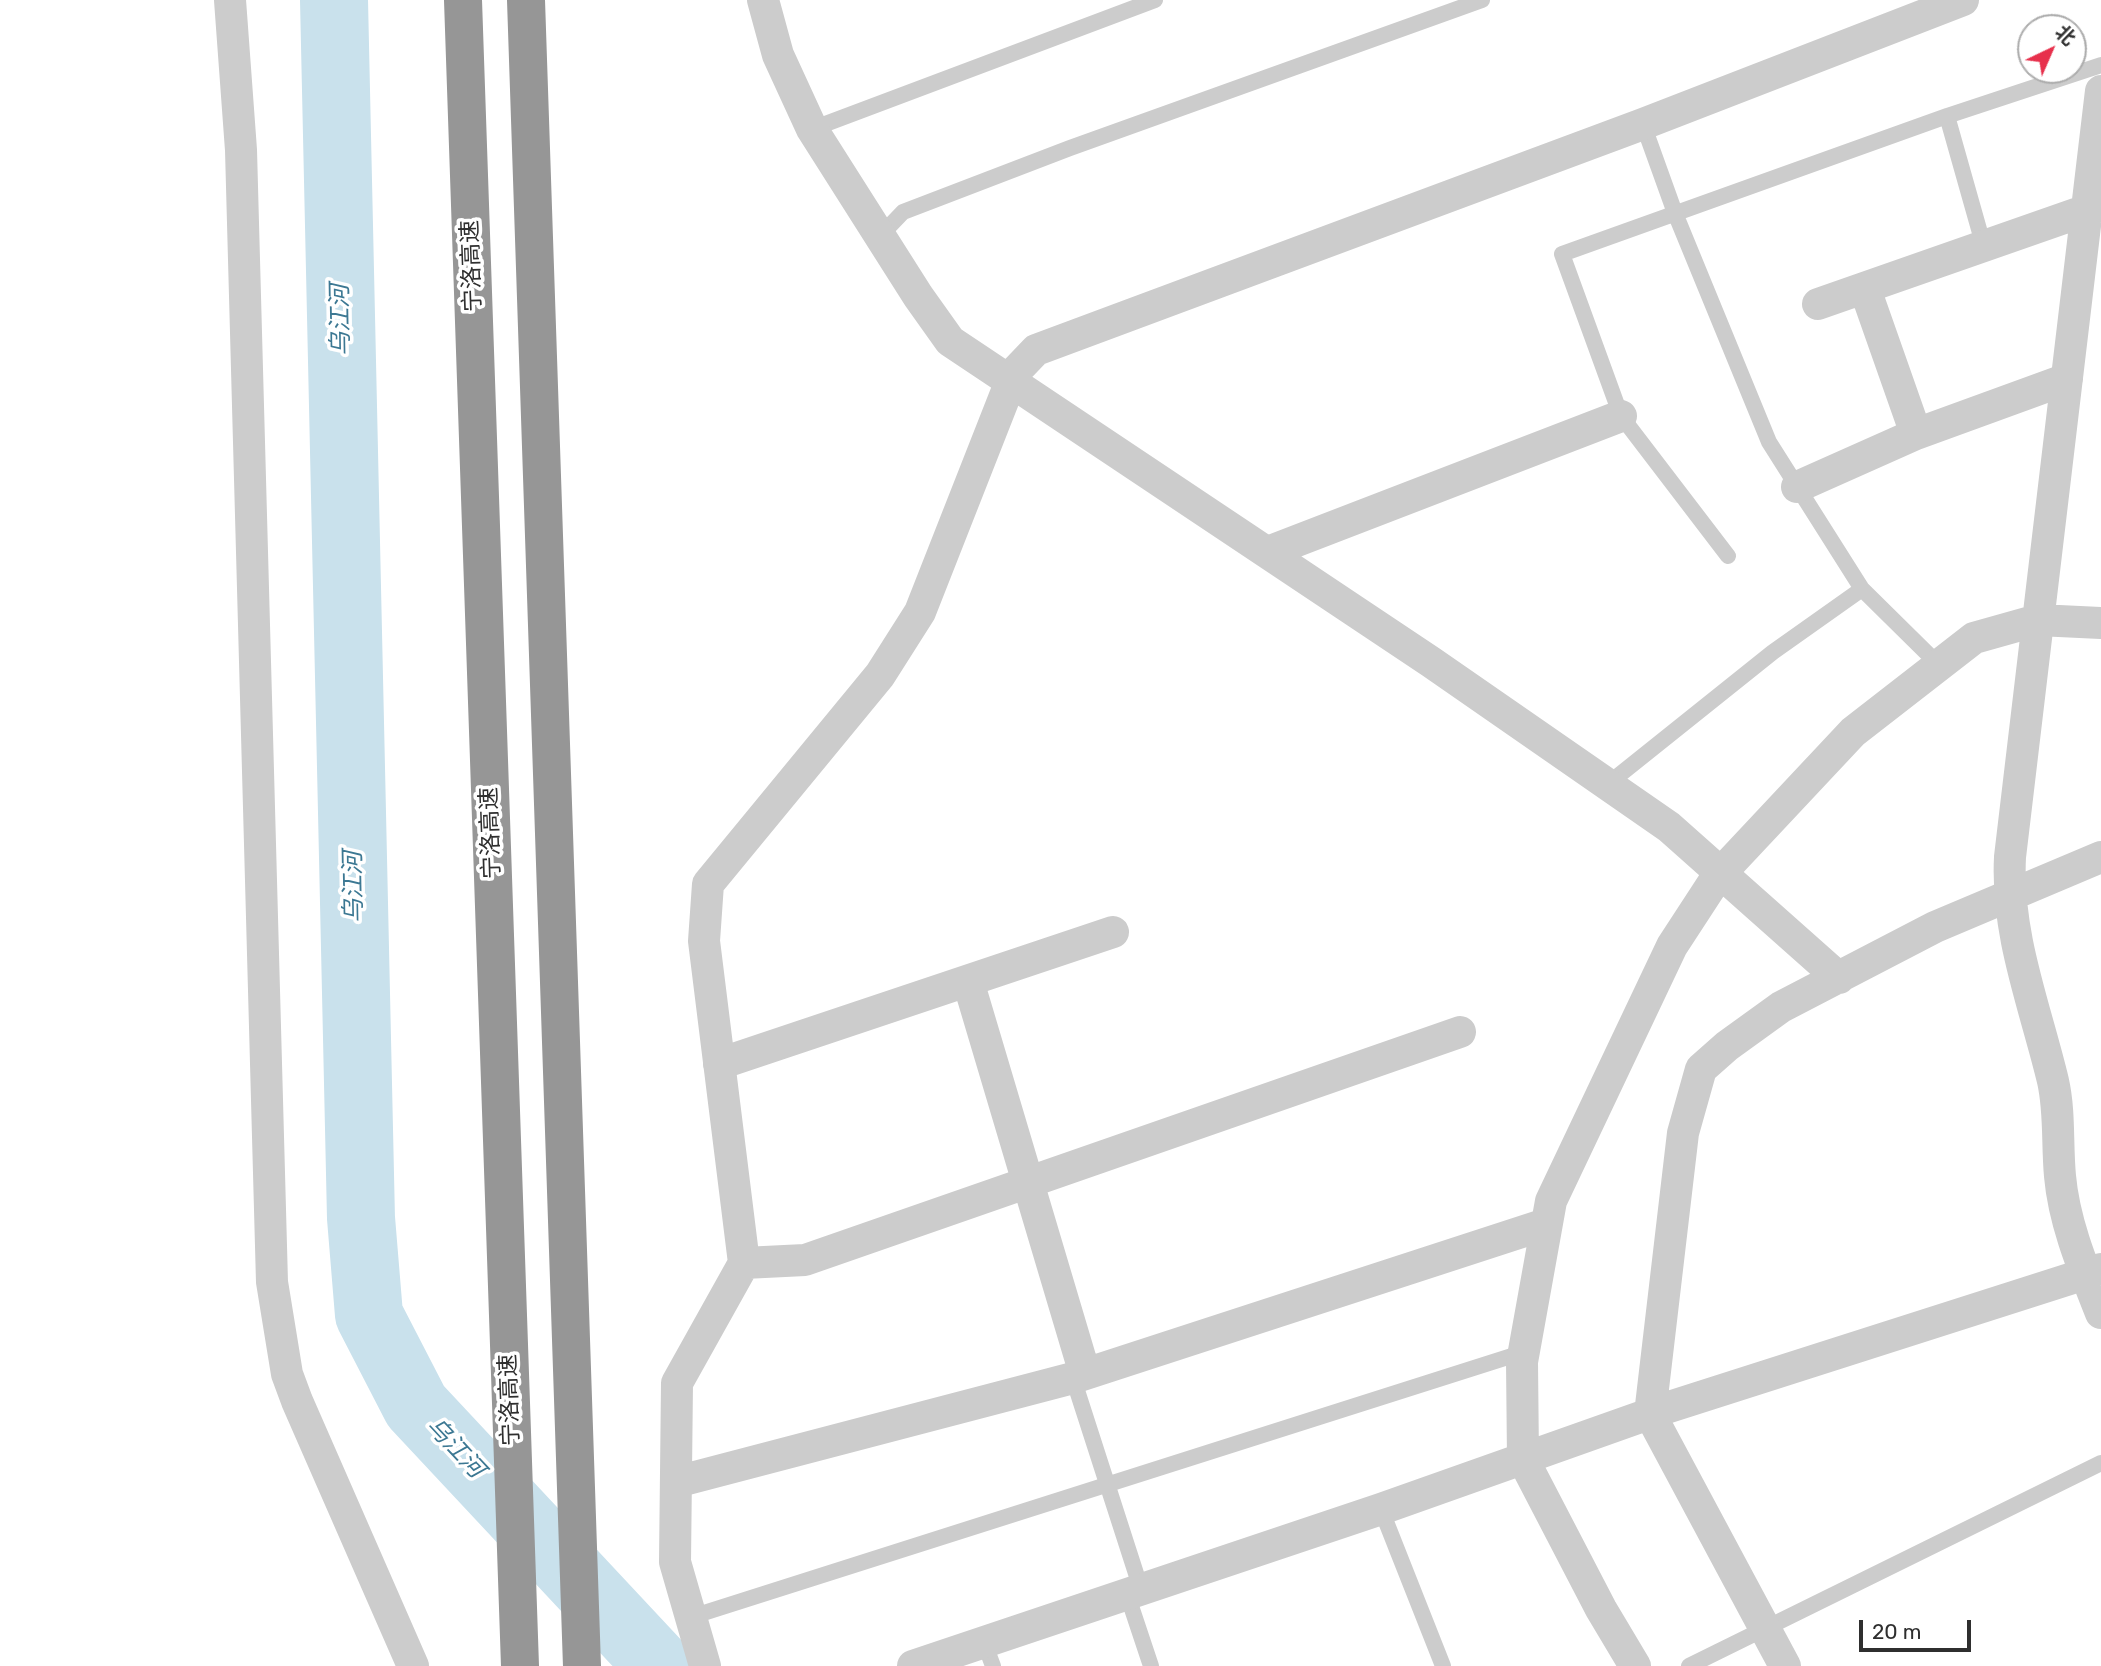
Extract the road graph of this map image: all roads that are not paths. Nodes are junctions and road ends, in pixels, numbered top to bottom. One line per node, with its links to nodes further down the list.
1 (230, 0): 56 (street)
2 (463, 0): 57 (highway, 宁洛高速)
3 (526, 0): 58 (highway)
4 (763, 0): 12 (street)
5 (1155, 0): 12 (lane)
6 (1482, 0): 15 (lane)
7 (1963, 0): 11 (street)
8 (2101, 65): 10 (lane)
9 (2101, 91): 13 (street)
10 (1947, 116): 14 (lane); 16 (lane)
11 (1643, 124): 14 (lane); 20 (street)
12 (812, 129): 15 (street)
13 (2094, 208): 16 (street); 19 (street)
14 (1675, 213): 21 (lane); 23 (lane)
15 (881, 235): 20 (street)
16 (1984, 247): 17 (street)
17 (1865, 289): 18 (street); 22 (street)
18 (1818, 304)
19 (2067, 379): 22 (street); 27 (street)
20 (1010, 381): 24 (street); 38 (street)
21 (1621, 416): 24 (street); 25 (lane)
22 (1916, 434): 23 (street)
23 (1797, 487): 26 (lane)
24 (1268, 552): 30 (street)
25 (1728, 556)
26 (1862, 589): 29 (lane); 30 (lane)
27 (2038, 620): 28 (street); 29 (street); 33 (street)
28 (2101, 623)
29 (1939, 665): 32 (street)
30 (1608, 784): 32 (street)
31 (2101, 857): 33 (street)
32 (1721, 873): 35 (street); 40 (street)
33 (2008, 894): 35 (street); 42 (street)
34 (1114, 932): 36 (street)
35 (1839, 978): 46 (street)
36 (968, 981): 38 (street); 39 (street)
37 (1460, 1032): 39 (street)
38 (719, 1064): 41 (street)
39 (1029, 1182): 41 (street); 45 (street)
40 (1546, 1224): 44 (street); 45 (street)
41 (744, 1263): 49 (street)
42 (2094, 1272): 43 (street); 46 (street)
43 (2101, 1313)
44 (1524, 1352): 47 (street); 50 (lane)
45 (1079, 1376): 49 (street); 50 (lane)
46 (1650, 1414): 47 (street); 54 (street)
47 (1523, 1460): 51 (street); 63 (street)
48 (2101, 1464): 54 (lane)
49 (676, 1482): 53 (street)
50 (1107, 1485): 52 (lane); 53 (lane)
51 (1381, 1509): 52 (street); 62 (lane)
52 (1134, 1592): 55 (street); 61 (lane)
53 (691, 1617): 59 (street)
54 (1765, 1629): 64 (lane); 65 (street)
55 (989, 1654): 60 (street)
56 (413, 1666)
57 (520, 1666)
58 (582, 1666)
59 (705, 1666)
60 (913, 1666)
61 (1151, 1666)
62 (1443, 1666)
63 (1635, 1666)
64 (1689, 1666)
65 (1785, 1666)

